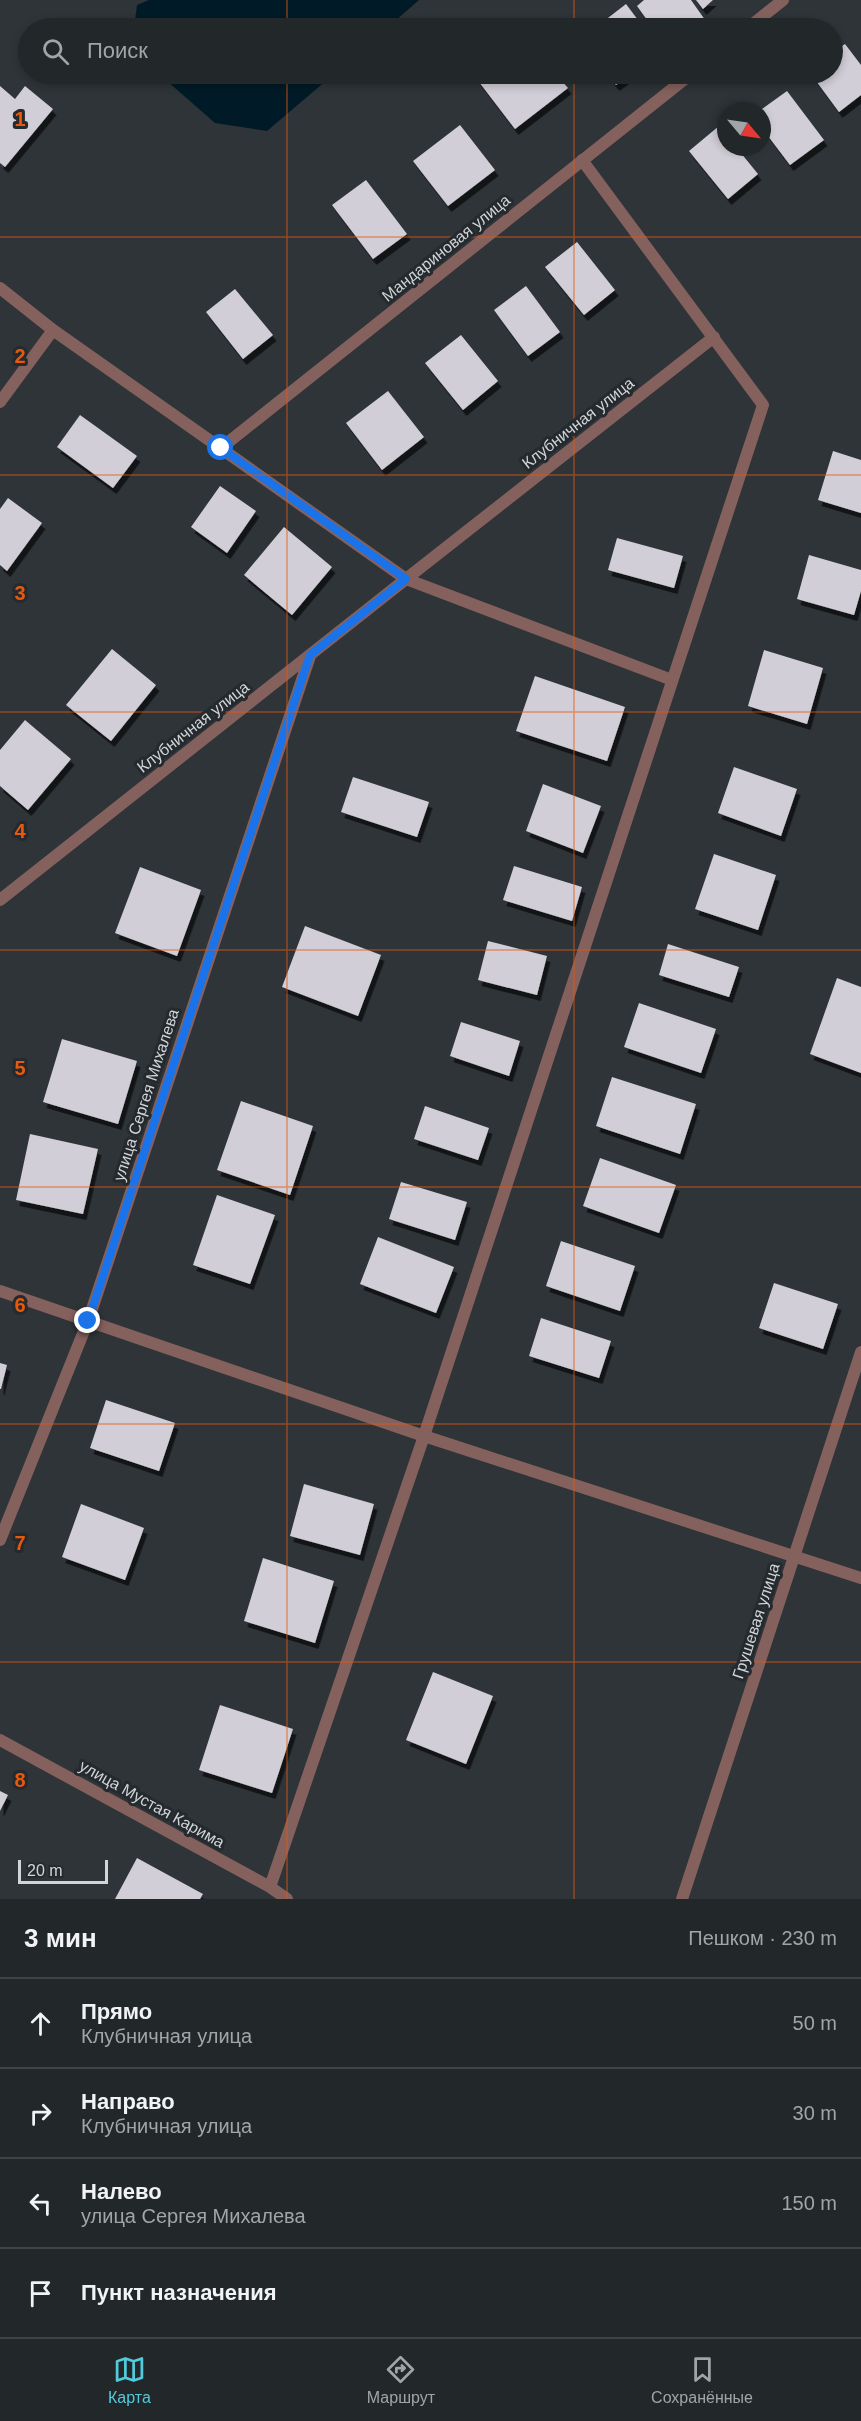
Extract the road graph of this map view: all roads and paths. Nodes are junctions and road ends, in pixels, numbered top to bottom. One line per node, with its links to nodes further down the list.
1 (783, 0): 2 (street)
2 (760, 18)
3 (678, 84): 4 (street, Мандариновая улица)
4 (582, 160): 7 (street); 9 (street, Мандариновая улица)
5 (0, 288): 6 (street)
6 (53, 330): 8 (street); 9 (street)
7 (714, 337): 10 (street, Клубничная улица); 12 (street)
8 (0, 402)
9 (221, 448): 10 (street)
10 (406, 579): 11 (street, Клубничная улица); 12 (street)
11 (310, 655): 13 (street, Клубничная улица); 15 (street, улица Сергея Михалева)
12 (672, 680): 17 (street)
13 (0, 900)
14 (0, 1292): 15 (street)
15 (88, 1321): 17 (street); 18 (street, улица Сергея Михалева)
16 (861, 1352): 19 (street, Грушевая улица)
17 (424, 1436): 19 (street); 22 (street)
18 (0, 1540)
19 (794, 1556): 20 (street); 24 (street, Грушевая улица)
20 (861, 1578)
21 (0, 1740): 22 (street, улица Мустая Карима)
22 (270, 1887): 23 (street, улица Мустая Карима)
23 (287, 1899)
24 (682, 1899)

